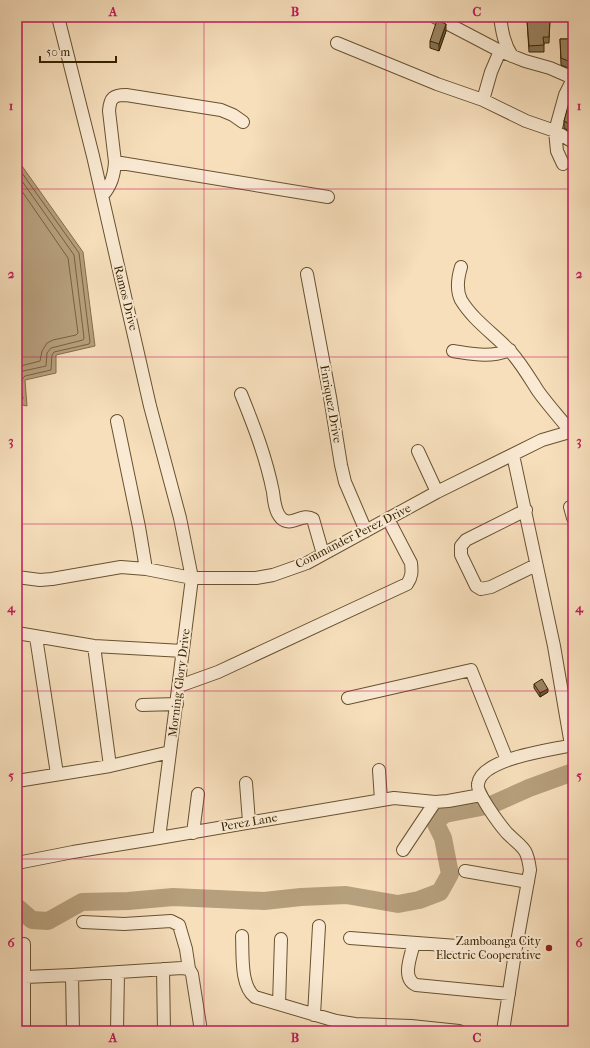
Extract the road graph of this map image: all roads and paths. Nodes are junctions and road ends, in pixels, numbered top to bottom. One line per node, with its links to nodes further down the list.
1 (58, 17): 14 (street, Ramos Drive)
2 (435, 17): 5 (street)
3 (500, 17): 6 (street)
4 (337, 43): 8 (street)
5 (500, 52): 6 (street); 8 (street)
6 (512, 56): 7 (street)
7 (573, 78): 10 (street)
8 (482, 100): 10 (street)
9 (243, 122): 12 (street)
10 (555, 131): 11 (street); 13 (street)
11 (573, 142)
12 (115, 162): 14 (street); 15 (street)
13 (563, 164)
14 (102, 196): 33 (street, Ramos Drive)
15 (328, 197)
16 (461, 267): 18 (street)
17 (307, 274): 28 (street, Enriquez Drive)
18 (510, 350): 19 (street); 22 (street)
19 (453, 351)
20 (241, 394): 29 (street)
21 (118, 421): 31 (street)
22 (572, 431): 24 (street, Commander Perez Drive)
23 (418, 451): 25 (street)
24 (513, 455): 25 (street, Commander Perez Drive); 26 (street)
25 (437, 492): 27 (street, Commander Perez Drive)
26 (526, 510): 30 (street); 30 (street)
27 (388, 519): 28 (street, Commander Perez Drive); 38 (street)
28 (366, 531): 29 (street, Commander Perez Drive)
29 (323, 554): 33 (street, Commander Perez Drive)
30 (536, 565): 42 (street)
31 (146, 569): 32 (street, Commander Perez Drive); 33 (street, Commander Perez Drive)
32 (17, 577)
33 (192, 578): 37 (street, Morning Glory Drive)
34 (17, 634): 35 (street)
35 (36, 637): 36 (street); 47 (street)
36 (94, 646): 37 (street); 45 (street)
37 (183, 651): 38 (street, Morning Glory Drive)
38 (179, 686): 40 (street, Morning Glory Drive)
39 (348, 698): 44 (street)
40 (176, 704): 41 (street); 43 (street, Morning Glory Drive)
41 (142, 705)
42 (572, 745): 44 (street)
43 (170, 752): 45 (street, Morning Glory Drive); 56 (street)
44 (507, 760): 51 (street)
45 (110, 766): 47 (street, Morning Glory Drive)
46 (379, 770): 52 (street)
47 (57, 774): 48 (street, Morning Glory Drive)
48 (17, 781)
49 (246, 783): 54 (street)
50 (198, 794): 55 (street)
51 (483, 797): 53 (street, Perez Lane); 60 (street)
52 (381, 800): 53 (street, Perez Lane); 54 (street, Perez Lane)
53 (435, 802): 57 (street)
54 (249, 822): 55 (street, Perez Lane)
55 (193, 832): 56 (street, Perez Lane)
56 (160, 838): 58 (street, Perez Lane)
57 (403, 850)
58 (17, 863)
59 (465, 871): 60 (street)
60 (528, 882): 68 (street)
61 (83, 922): 70 (street)
62 (319, 926): 76 (street)
63 (242, 936): 75 (street)
64 (350, 938): 66 (street)
65 (281, 939): 75 (street)
66 (414, 943): 68 (street); 74 (street)
67 (24, 944): 73 (street)
68 (515, 952): 74 (street)
69 (163, 969): 70 (street); 71 (street); 81 (street)
70 (189, 969): 82 (street)
71 (118, 972): 72 (street); 80 (street)
72 (72, 975): 73 (street); 79 (street)
73 (24, 977): 78 (street)
74 (509, 994): 84 (street)
75 (280, 1004): 76 (street)
76 (314, 1015): 77 (street)
77 (376, 1028): 83 (street)
78 (24, 1031)
79 (73, 1031)
80 (117, 1031)
81 (164, 1031)
82 (201, 1031)
83 (459, 1031)
84 (503, 1031)

